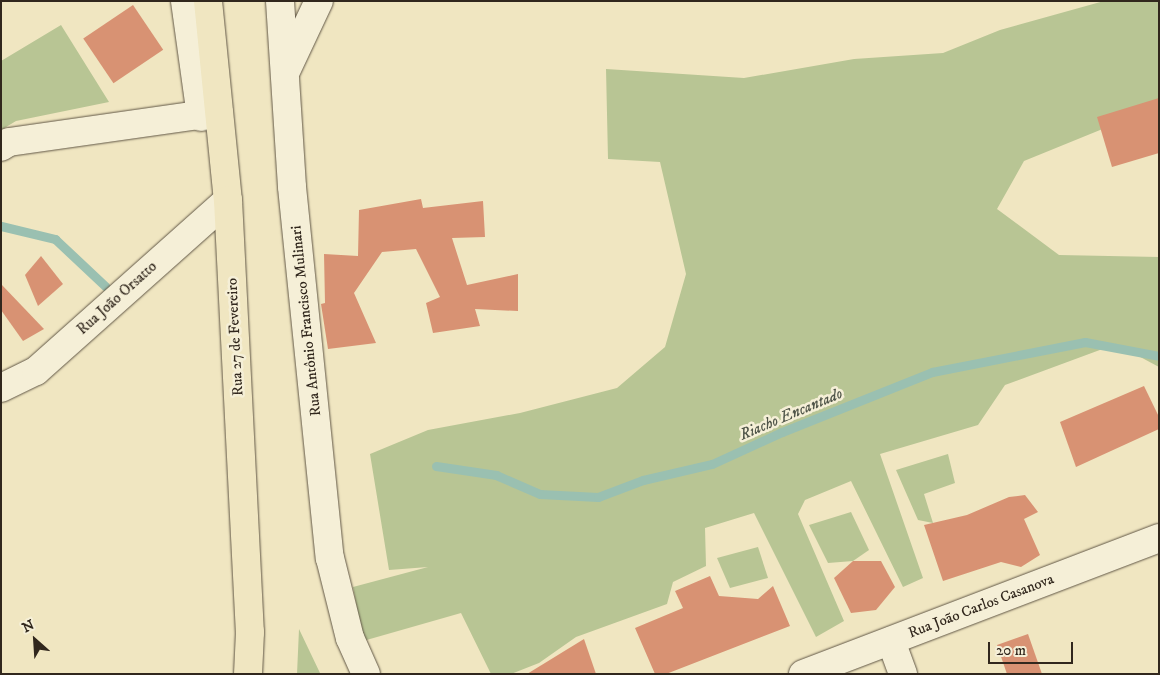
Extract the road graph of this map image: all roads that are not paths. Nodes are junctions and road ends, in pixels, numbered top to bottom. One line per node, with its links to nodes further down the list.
1 (185, 1): 6 (street)
2 (208, 1): 6 (main road, Rua 27 de Fevereiro)
3 (280, 1): 5 (street, Rua Antônio Francisco Mulinari)
4 (319, 1): 5 (street)
5 (286, 71): 13 (street, Rua Antônio Francisco Mulinari)
6 (210, 115): 7 (street); 8 (main road, Rua 27 de Fevereiro)
7 (1, 147)
8 (228, 200): 9 (street, Rua João Orsatto); 12 (main road, Rua 27 de Fevereiro)
9 (1, 388)
10 (1159, 538): 11 (street, Rua João Carlos Casanova)
11 (891, 641): 14 (street, Rua João Carlos Casanova); 15 (street)
12 (248, 674)
13 (366, 674)
14 (803, 674)
15 (903, 674)

